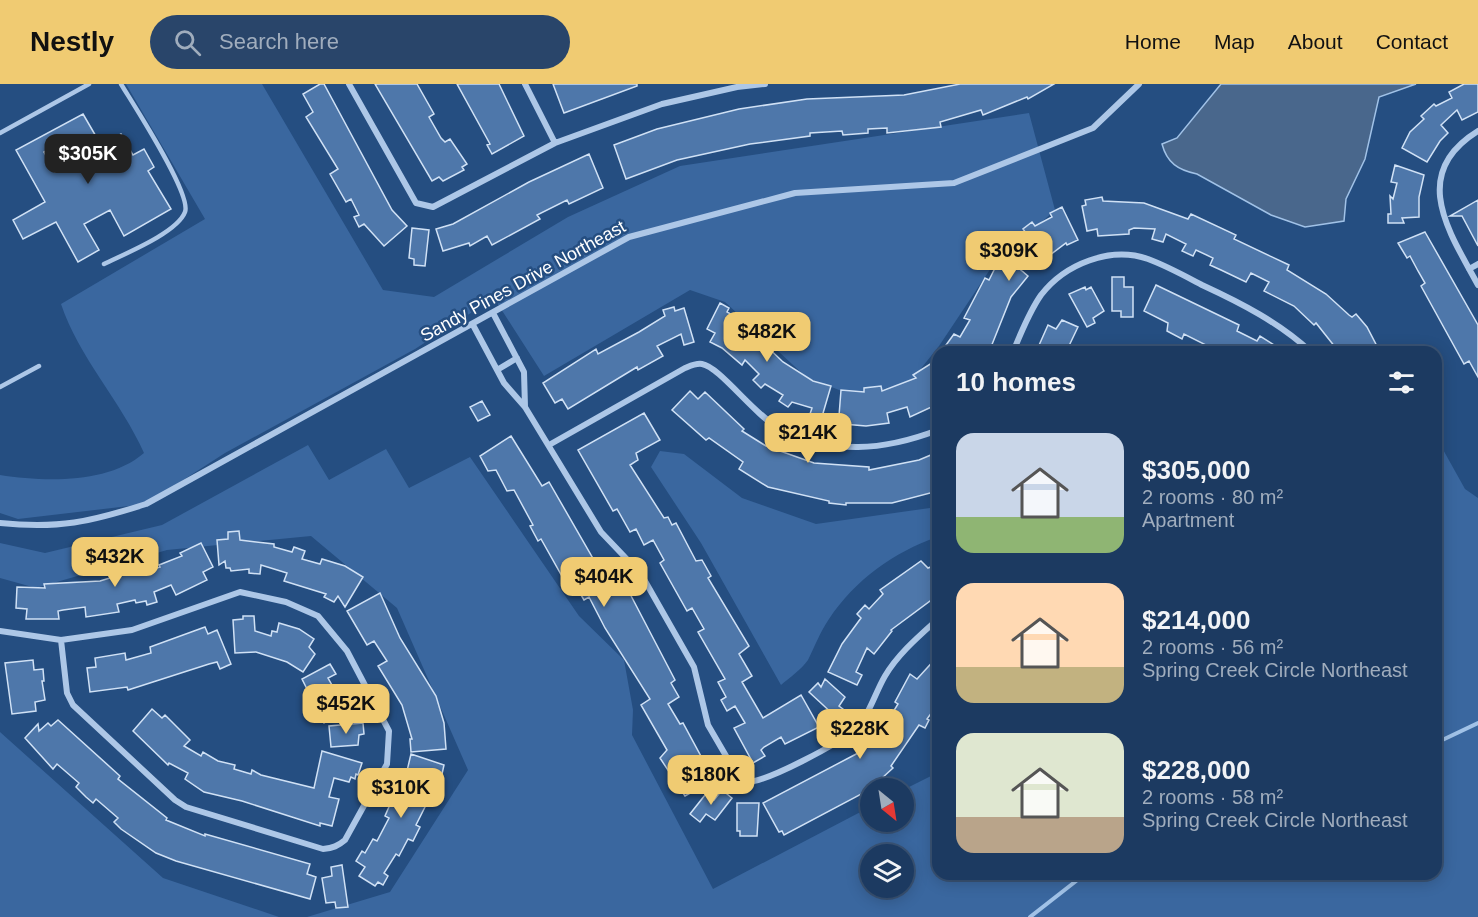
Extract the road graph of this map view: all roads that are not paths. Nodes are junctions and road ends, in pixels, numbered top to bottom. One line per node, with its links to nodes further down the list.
1 (89, 84): 8 (lane)
2 (121, 84): 10 (lane)
3 (349, 84): 9 (street)
4 (525, 84): 9 (street)
5 (765, 84): 9 (street)
6 (1140, 84): 14 (street, Sandy Pines Drive Northeast)
7 (1478, 131): 12 (street)
8 (0, 134)
9 (555, 143)
10 (104, 264)
11 (1478, 264): 12 (street)
12 (1469, 269): 13 (street)
13 (1478, 285)
14 (493, 313): 15 (street, Sandy Pines Drive Northeast); 18 (street)
15 (473, 325): 20 (street); 25 (street, Sandy Pines Drive Northeast)
16 (1016, 346): 17 (street)
17 (1304, 346)
18 (517, 358): 20 (street); 22 (street)
19 (39, 366): 21 (lane)
20 (497, 370): 22 (street)
21 (0, 387)
22 (525, 407): 24 (street)
23 (932, 432): 24 (street)
24 (549, 445): 26 (street)
25 (0, 523)
26 (932, 625)
27 (0, 631): 28 (street)
28 (61, 640): 28 (street)

